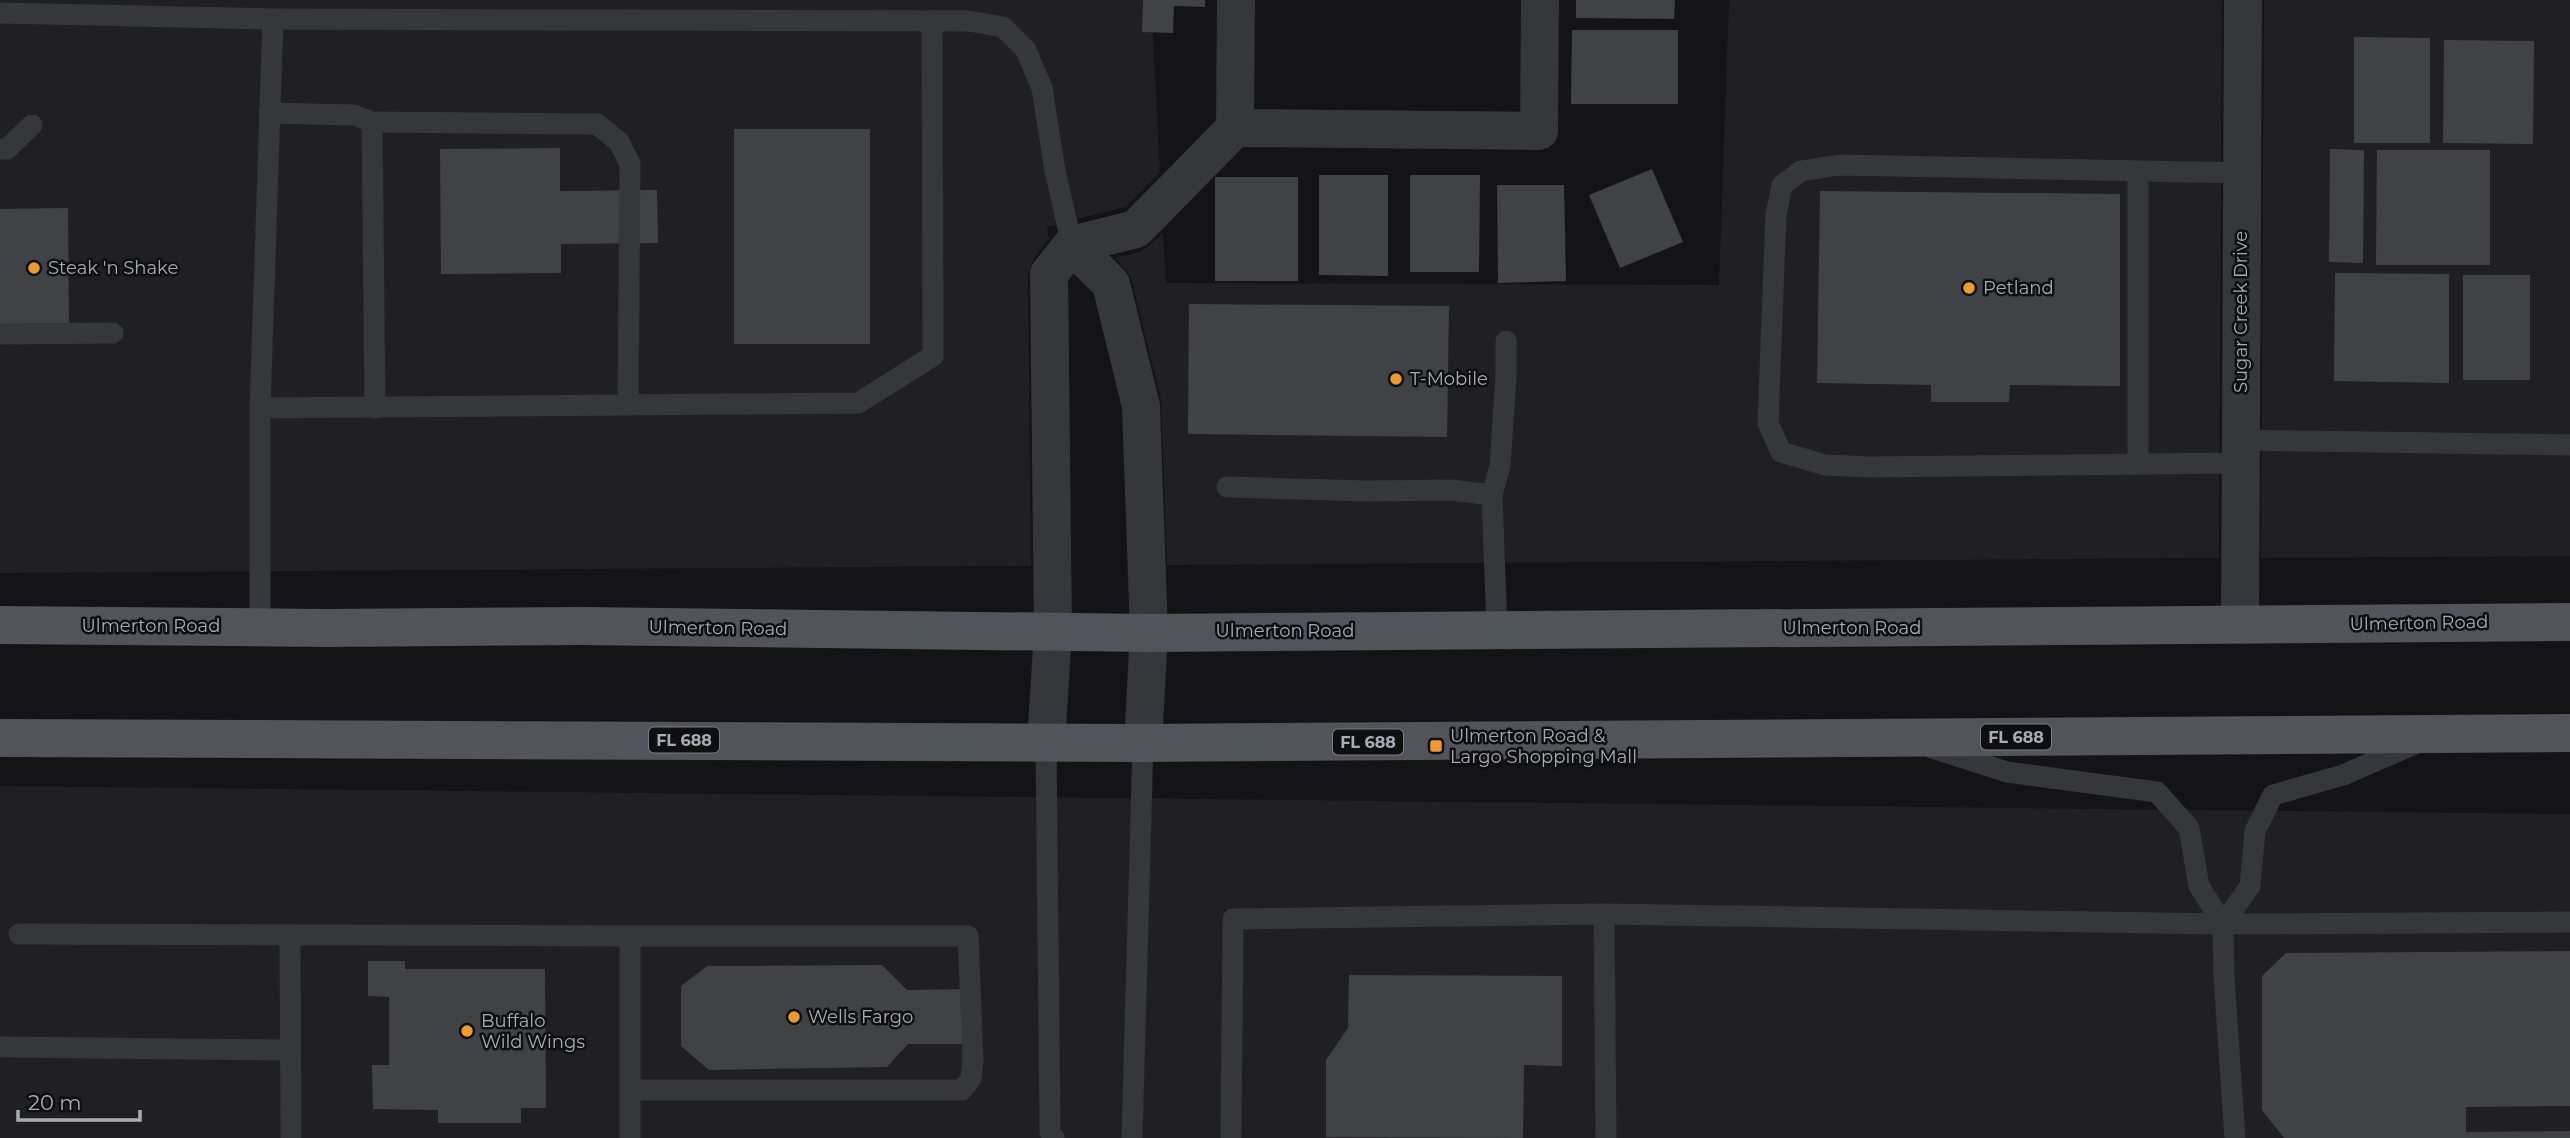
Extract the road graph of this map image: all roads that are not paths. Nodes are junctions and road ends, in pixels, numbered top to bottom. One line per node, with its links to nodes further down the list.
1 (1236, 0): 10 (street)
2 (1540, 0): 10 (street)
3 (2243, 0): 13 (street, Sugar Creek Drive)
4 (0, 13): 5 (lane)
5 (273, 19): 6 (lane); 7 (lane)
6 (932, 21): 14 (lane); 18 (lane)
7 (269, 113): 8 (lane); 19 (lane)
8 (372, 122): 18 (lane); 20 (lane)
9 (32, 125): 11 (lane)
10 (1235, 128): 14 (street)
11 (0, 149)
12 (2138, 171): 13 (lane); 23 (lane); 23 (lane)
13 (2242, 173): 22 (street, Sugar Creek Drive)
14 (1072, 245): 31 (street); 32 (street)
15 (113, 333): 16 (lane)
16 (0, 334)
17 (1506, 341): 25 (lane)
18 (628, 405): 20 (lane)
19 (260, 408): 20 (lane); 29 (lane)
20 (376, 408)
21 (2570, 445): 22 (lane)
22 (2240, 452): 23 (lane); 27 (street, Sugar Creek Drive)
23 (2138, 464)
24 (1227, 487): 25 (lane)
25 (1492, 495): 30 (lane)
26 (2570, 622): 27 (main road, Ulmerton Road)
27 (2239, 624): 30 (main road, Ulmerton Road)
28 (0, 625): 29 (main road, Ulmerton Road)
29 (260, 627): 31 (main road, Ulmerton Road)
30 (1497, 630): 32 (main road, Ulmerton Road)
31 (1053, 632): 32 (main road, Ulmerton Road); 37 (street)
32 (1149, 632): 38 (street)
33 (2440, 733): 34 (main road, FL 688); 36 (main road, FL 688); 41 (lane)
34 (2570, 733)
35 (0, 738): 37 (main road, FL 688)
36 (1904, 738): 38 (main road, FL 688); 41 (lane)
37 (1046, 743): 38 (main road, FL 688); 50 (lane)
38 (1143, 743): 51 (lane)
39 (1604, 914): 41 (lane); 52 (lane); 53 (lane)
40 (2570, 922): 41 (lane)
41 (2223, 924): 54 (lane)
42 (19, 934): 43 (lane)
43 (290, 935): 44 (lane); 46 (lane)
44 (631, 936): 47 (lane); 47 (lane)
45 (0, 1046): 46 (lane)
46 (290, 1050): 48 (lane)
47 (630, 1090): 49 (lane)
48 (291, 1138)
49 (629, 1138)
50 (1054, 1138)
51 (1132, 1138)
52 (1231, 1138)
53 (1606, 1138)
54 (2235, 1138)

